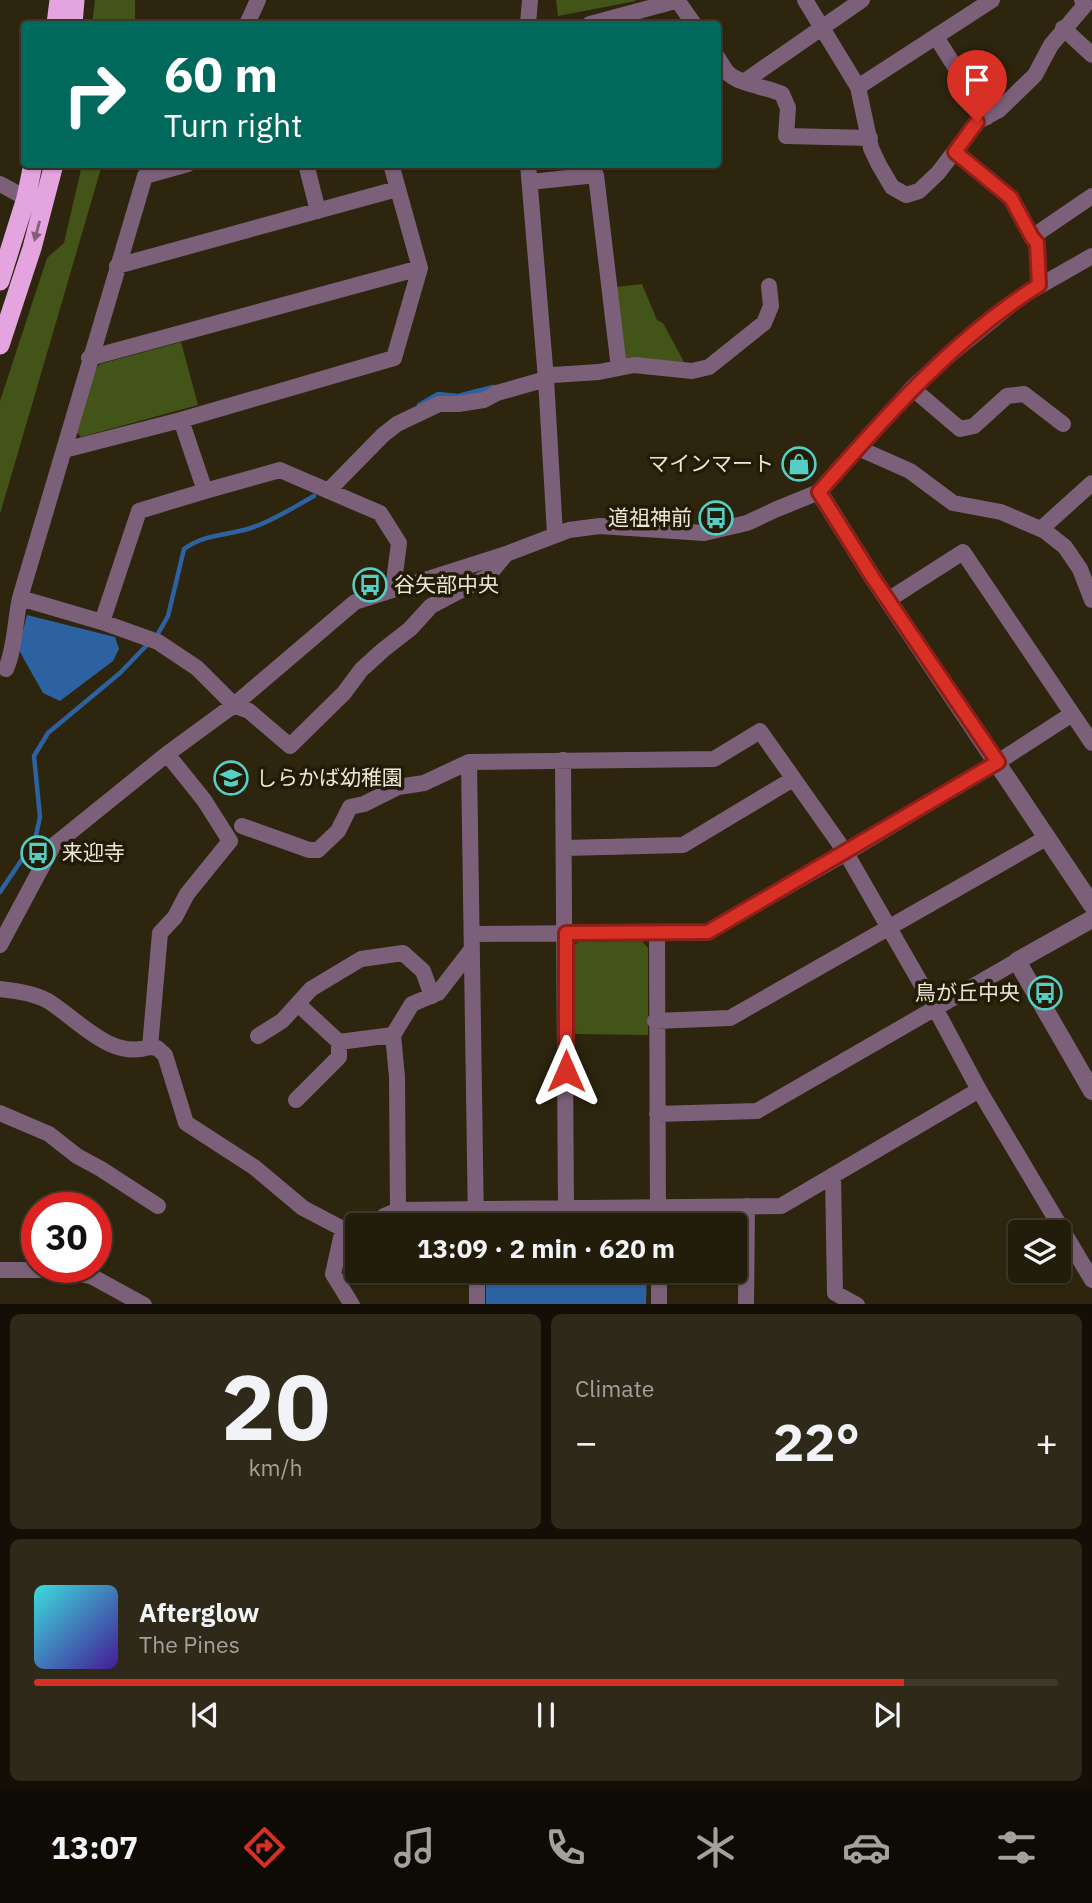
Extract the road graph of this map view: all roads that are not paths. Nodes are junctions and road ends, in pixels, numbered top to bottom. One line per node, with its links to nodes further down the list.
1 (59, 0): 10 (highway)
2 (75, 0): 11 (highway)
3 (258, 0): 12 (street)
4 (530, 0): 13 (street)
5 (678, 0): 14 (street); 15 (street)
6 (805, 0): 16 (street)
7 (862, 0): 16 (street)
8 (992, 0): 18 (street)
9 (1082, 0): 17 (street)
10 (56, 21)
11 (73, 21)
12 (248, 21)
13 (528, 21)
14 (607, 21)
15 (692, 21)
16 (822, 27): 21 (street); 22 (street)
17 (1063, 28): 19 (street); 23 (street)
18 (936, 37): 22 (street); 23 (street)
19 (1092, 55)
20 (721, 63): 21 (street)
21 (745, 80): 24 (street)
22 (859, 87): 24 (street)
23 (987, 117): 25 (street)
24 (870, 138): 25 (street)
25 (955, 152): 38 (street)
26 (32, 168): 36 (highway)
27 (53, 168): 45 (highway, one-way to 45)
28 (174, 168): 40 (street)
29 (307, 168): 37 (street)
30 (392, 168): 34 (street)
31 (528, 168): 32 (street)
32 (530, 182): 47 (street); 48 (street)
33 (0, 184): 36 (street)
34 (397, 189): 37 (street); 41 (street)
35 (1092, 196): 38 (street)
36 (26, 198): 42 (highway)
37 (318, 211): 40 (street)
38 (1032, 237): 43 (street)
39 (1092, 256): 43 (street)
40 (117, 266): 46 (street)
41 (420, 268): 46 (street); 50 (street)
42 (0, 281)
43 (1039, 285): 49 (street)
44 (769, 286): 47 (street)
45 (0, 345)
46 (89, 358): 53 (street)
47 (619, 368): 48 (street)
48 (547, 379): 55 (street); 59 (street)
49 (912, 388): 51 (street); 52 (street)
50 (181, 420): 53 (street); 56 (street)
51 (1063, 424)
52 (858, 448): 57 (street); 58 (street)
53 (64, 450): 62 (street)
54 (1092, 483): 58 (street)
55 (328, 490): 56 (street); 61 (street)
56 (205, 491): 65 (street)
57 (819, 492): 59 (street); 63 (street)
58 (1041, 529): 64 (street)
59 (555, 534): 60 (street)
60 (506, 554): 61 (street); 67 (street)
61 (393, 589): 67 (street)
62 (20, 598): 65 (street); 66 (street)
63 (888, 600): 68 (street); 73 (street)
64 (1092, 600)
65 (102, 622): 67 (street)
66 (6, 669)
67 (234, 705): 70 (street)
68 (1072, 714): 69 (street); 73 (street)
69 (1092, 743)
70 (167, 754): 85 (street); 95 (street)
71 (563, 760): 72 (street); 74 (street); 77 (street)
72 (469, 762): 75 (street); 84 (street)
73 (998, 762): 76 (street); 78 (street)
74 (793, 779): 77 (street); 78 (street)
75 (242, 826)
76 (1046, 838): 79 (street); 81 (street)
77 (565, 848): 82 (street)
78 (846, 853): 81 (street); 83 (street)
79 (1092, 905)
80 (1092, 919): 86 (street)
81 (886, 927): 90 (street); 91 (street)
82 (566, 933): 83 (street); 84 (street); 104 (street)
83 (656, 933): 91 (street)
84 (472, 942): 88 (street); 107 (street)
85 (0, 945)
86 (1017, 961): 90 (street); 97 (street)
87 (0, 989): 95 (street)
88 (432, 996): 89 (street); 92 (street)
89 (299, 1005): 93 (street); 94 (street)
90 (935, 1008): 96 (street); 100 (street)
91 (655, 1021): 100 (street)
92 (393, 1035): 94 (street); 106 (street)
93 (258, 1037)
94 (339, 1042): 98 (street)
95 (150, 1046): 110 (street)
96 (979, 1090): 101 (street); 113 (street)
97 (1092, 1091)
98 (296, 1100)
99 (0, 1114): 102 (street)
100 (657, 1114): 105 (street)
101 (833, 1175): 103 (street); 121 (street)
102 (158, 1206)
103 (747, 1206): 105 (street); 120 (street)
104 (566, 1208): 105 (street); 108 (street)
105 (658, 1208): 109 (street)
106 (391, 1213)
107 (476, 1213)
108 (516, 1213)
109 (658, 1213)
110 (345, 1225)
111 (345, 1241): 117 (street)
112 (0, 1269): 116 (street)
113 (1092, 1280)
114 (477, 1283): 118 (street)
115 (659, 1283): 119 (street)
116 (144, 1304)
117 (352, 1304)
118 (477, 1304)
119 (659, 1304)
120 (746, 1304)
121 (857, 1304)

